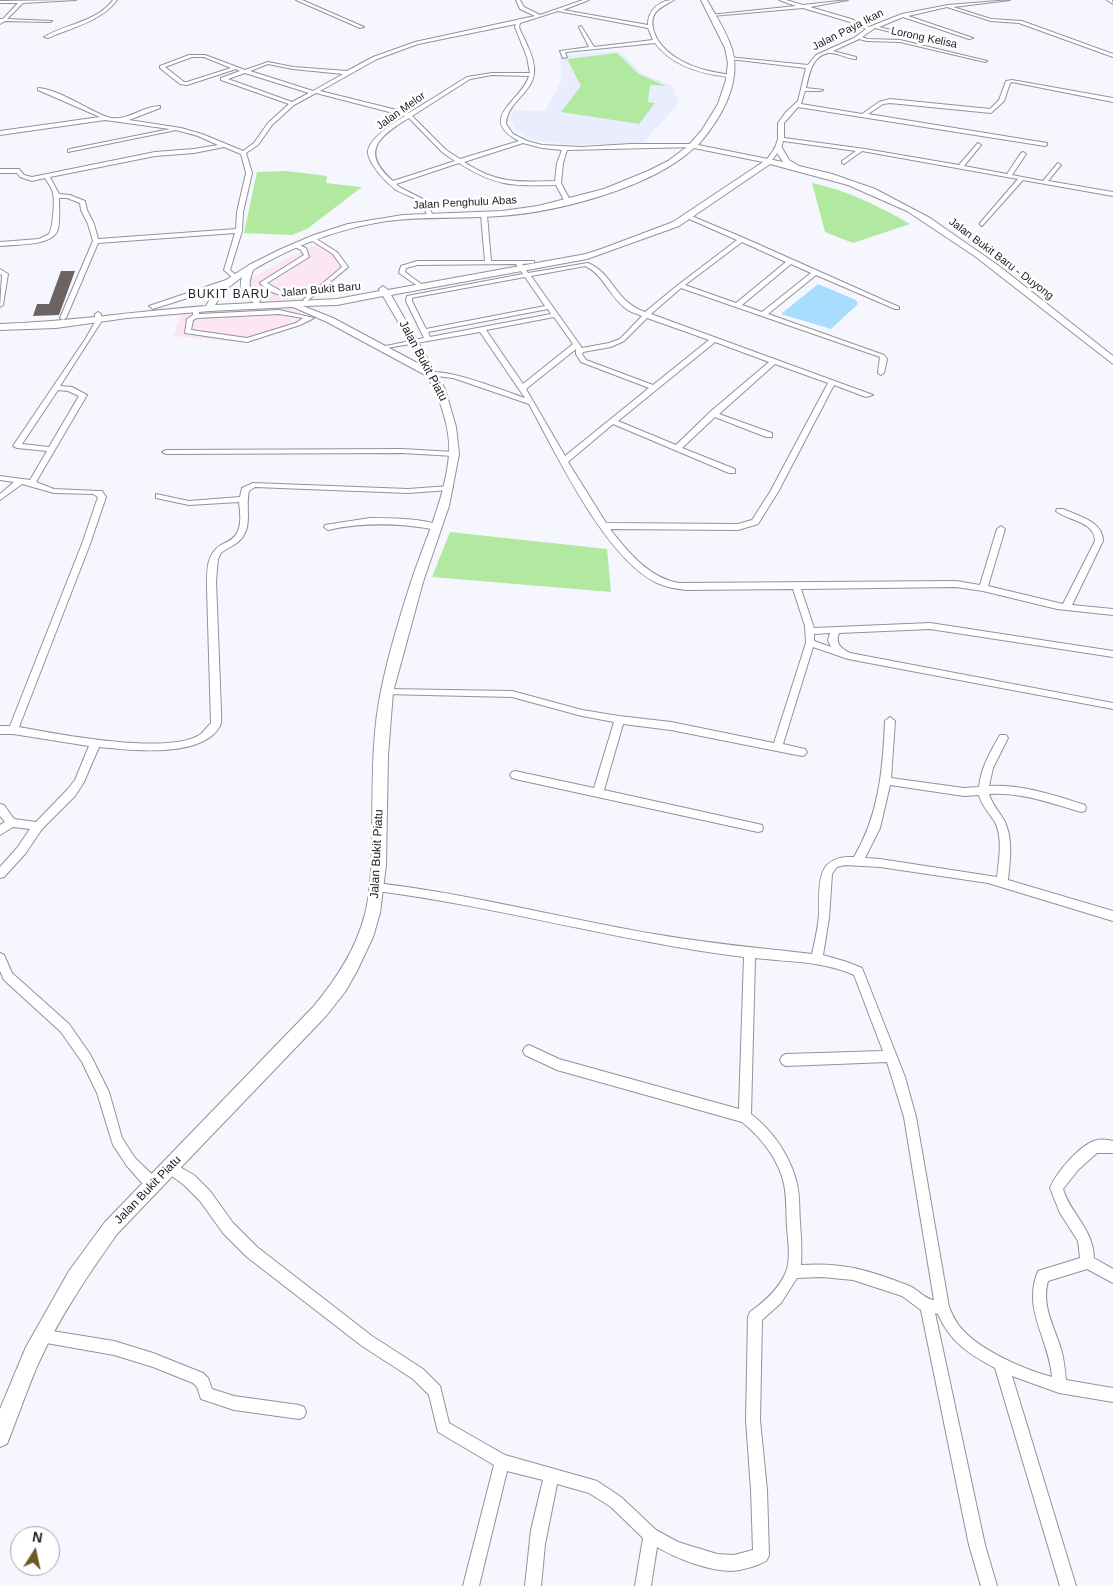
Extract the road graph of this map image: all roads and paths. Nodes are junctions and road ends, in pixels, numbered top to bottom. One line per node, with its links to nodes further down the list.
1 (53, 0): 2 (street); 14 (street)
2 (74, 0)
3 (115, 0): 33 (street)
4 (298, 0): 26 (street)
5 (518, 0): 20 (street)
6 (587, 0): 18 (street)
7 (672, 0): 28 (street)
8 (704, 0): 19 (main road, Jalan Penghulu Abas)
9 (781, 0): 17 (street)
10 (846, 0): 17 (street)
11 (1008, 0): 16 (street, Jalan Paya Ikan)
12 (1109, 0): 15 (street)
13 (0, 2): 14 (street)
14 (21, 2): 24 (street)
15 (1113, 3)
16 (948, 6): 21 (street, Jalan Paya Ikan); 38 (street)
17 (802, 7): 19 (street); 29 (street)
18 (557, 10): 20 (street); 28 (street)
19 (712, 15): 40 (main road, Jalan Penghulu Abas)
20 (539, 16): 25 (street)
21 (904, 16): 22 (street, Jalan Paya Ikan); 34 (street)
22 (895, 19): 29 (street, Jalan Paya Ikan); 30 (street)
23 (50, 21): 24 (street)
24 (1, 22)
25 (518, 23): 46 (street); 47 (street)
26 (362, 27)
27 (581, 27): 36 (street)
28 (650, 27): 35 (street)
29 (872, 28): 31 (street); 32 (street, Jalan Paya Ikan)
30 (940, 34)
31 (905, 35)
32 (858, 37): 37 (street, Jalan Paya Ikan); 42 (street, Lorong Kelisa)
33 (46, 38)
34 (971, 38)
35 (656, 41): 36 (street); 48 (street)
36 (592, 48): 39 (street)
37 (828, 51): 41 (street); 43 (street, Jalan Paya Ikan)
38 (1113, 56)
39 (565, 57)
40 (730, 58): 43 (street); 48 (main road, Jalan Penghulu Abas)
41 (854, 58)
42 (985, 61)
43 (809, 67): 50 (street, Jalan Paya Ikan)
44 (235, 68): 44 (street); 45 (street)
45 (244, 71): 46 (street); 52 (street); 54 (street)
46 (350, 73): 52 (street)
47 (532, 75): 57 (street, Jalan Melor); 66 (street)
48 (729, 76): 70 (main road, Jalan Penghulu Abas)
49 (40, 89): 59 (street)
50 (804, 89): 51 (street); 55 (street, Jalan Paya Ikan)
51 (821, 90)
52 (313, 92): 54 (street); 57 (street)
53 (1113, 100): 58 (street)
54 (292, 104): 75 (street)
55 (798, 105): 58 (street); 65 (street, Jalan Paya Ikan)
56 (158, 108): 60 (street)
57 (409, 115): 77 (street); 89 (street, Jalan Melor)
58 (862, 116): 67 (street)
59 (105, 118): 60 (street); 63 (street)
60 (123, 120): 61 (street)
61 (179, 129): 64 (street); 74 (street)
62 (208, 129): 64 (street)
63 (0, 133)
64 (196, 134): 68 (street)
65 (781, 139): 72 (street, Jalan Paya Ikan); 73 (street)
66 (523, 141): 71 (street); 77 (street)
67 (1045, 144)
68 (225, 145): 75 (street); 84 (street)
69 (978, 145): 81 (street)
70 (693, 146): 71 (street); 78 (main road, Jalan Bukit Baru - Duyong); 94 (main road, Jalan Penghulu Abas)
71 (565, 148): 90 (street)
72 (778, 148): 78 (street, Jalan Paya Ikan); 83 (main road)
73 (860, 150): 79 (street); 81 (street)
74 (70, 151)
75 (243, 153): 99 (street)
76 (1023, 154): 86 (street)
77 (460, 161): 89 (street); 90 (street)
78 (768, 162): 83 (main road, Jalan Bukit Baru - Duyong); 85 (main road, Jalan Paya Ikan)
79 (844, 162)
80 (1058, 166): 91 (street)
81 (960, 167): 86 (street)
82 (0, 171): 84 (street)
83 (810, 172): 88 (main road, Jalan Bukit Baru - Duyong)
84 (47, 176): 93 (street)
85 (746, 176): 88 (main road); 97 (main road, Jalan Paya Ikan)
86 (1009, 176): 87 (street)
87 (1021, 179): 91 (street); 98 (street)
88 (845, 181): 141 (main road, Jalan Bukit Baru - Duyong)
89 (392, 183): 96 (street, Jalan Melor)
90 (558, 183): 94 (street)
91 (1044, 183): 92 (street)
92 (1113, 194)
93 (58, 196): 103 (street); 104 (street)
94 (568, 202): 95 (main road, Jalan Penghulu Abas)
95 (484, 215): 96 (main road, Jalan Penghulu Abas); 108 (street)
96 (430, 216): 100 (main road, Jalan Penghulu Abas)
97 (689, 217): 101 (main road, Jalan Paya Ikan); 102 (street)
98 (982, 224)
99 (239, 230): 103 (street); 113 (street)
100 (313, 239): 105 (main road, Jalan Penghulu Abas); 117 (street)
101 (638, 239): 106 (main road, Jalan Paya Ikan); 110 (main road, Jalan Paya Ikan)
102 (742, 239): 107 (street); 115 (street)
103 (94, 242): 132 (street)
104 (0, 244)
105 (296, 246): 109 (main road, Jalan Penghulu Abas); 117 (street)
106 (532, 262): 108 (street); 110 (main road, Jalan Paya Ikan)
107 (790, 262): 112 (street); 122 (street)
108 (488, 263): 114 (street)
109 (250, 269): 113 (main road, Jalan Penghulu Abas); 118 (main road)
110 (523, 269): 114 (main road, Jalan Bukit Baru); 123 (street); 129 (street); 136 (street)
111 (0, 271): 120 (street)
112 (814, 273): 124 (street); 130 (street)
113 (235, 278): 121 (main road, Jalan Penghulu Abas); 125 (main road)
114 (420, 285): 116 (main road, Jalan Bukit Baru)
115 (680, 286): 122 (street); 129 (street)
116 (384, 291): 117 (main road, Jalan Bukit Baru); 119 (main road, Jalan Bukit Baru); 136 (main road, Jalan Bukit Piatu)
117 (304, 297): 118 (main road, Jalan Bukit Baru)
118 (256, 301): 121 (main road, Jalan Bukit Baru)
119 (285, 304): 121 (main road, Jalan Bukit Baru); 127 (main road)
120 (0, 305)
121 (210, 305): 125 (main road, Jalan Bukit Baru); 126 (main road, Jalan Bukit Baru)
122 (737, 306): 130 (street)
123 (550, 307): 128 (street); 136 (street)
124 (897, 308)
125 (122, 311): 131 (main road, Jalan Bukit Baru)
126 (196, 312): 131 (main road, Jalan Bukit Baru); 133 (street); 133 (street)
127 (318, 314): 133 (street); 139 (main road)
128 (556, 315): 135 (street); 138 (street)
129 (646, 315): 137 (street); 138 (street)
130 (763, 315): 142 (street)
131 (98, 317): 132 (main road, Jalan Bukit Baru); 134 (main road, Jalan Bukit Baru); 145 (street)
132 (63, 318): 134 (main road, Jalan Bukit Baru)
133 (308, 318)
134 (2, 325)
135 (482, 330): 136 (street); 147 (street)
136 (422, 338): 139 (street); 143 (main road, Jalan Bukit Piatu)
137 (714, 339): 140 (street); 146 (street)
138 (578, 347): 146 (street); 147 (street)
139 (383, 348): 143 (main road)
140 (774, 361): 144 (street); 150 (street)
141 (1113, 361)
142 (881, 373)
143 (430, 374): 149 (street); 156 (main road, Jalan Bukit Piatu)
144 (832, 382): 148 (street); 168 (street)
145 (55, 388): 154 (street); 154 (street)
146 (654, 388): 151 (street)
147 (522, 389): 149 (street)
148 (869, 395)
149 (532, 403): 157 (street)
150 (713, 414): 152 (street); 153 (street)
151 (614, 422): 153 (street); 157 (street)
152 (769, 435)
153 (677, 448): 158 (street)
154 (52, 449): 161 (street)
155 (166, 452): 156 (street)
156 (454, 454): 162 (main road, Jalan Bukit Piatu)
157 (564, 461): 168 (street)
158 (732, 471)
159 (0, 478): 160 (street)
160 (20, 481): 161 (street); 164 (street)
161 (32, 483): 185 (street)
162 (449, 488): 165 (street); 167 (main road, Jalan Bukit Piatu)
163 (159, 496): 165 (street)
164 (0, 498)
165 (243, 499): 187 (street)
166 (1060, 511): 173 (street)
167 (437, 526): 169 (street); 180 (main road, Jalan Bukit Piatu)
168 (605, 526): 171 (street)
169 (328, 527)
170 (1001, 529): 172 (street)
171 (796, 586): 172 (street); 175 (street)
172 (982, 588): 173 (street)
173 (1066, 607): 174 (street)
174 (1113, 612)
175 (810, 631): 176 (street); 177 (street)
176 (835, 631): 178 (street); 179 (street)
177 (810, 643): 179 (street); 188 (street)
178 (1113, 654)
179 (848, 656): 181 (street)
180 (387, 692): 182 (street); 203 (main road, Jalan Bukit Piatu)
181 (1113, 706)
182 (619, 720): 188 (street); 193 (street)
183 (890, 721): 191 (street)
184 (0, 730): 185 (street)
185 (13, 730): 187 (street)
186 (1003, 738): 192 (street)
187 (95, 744): 197 (street)
188 (777, 747): 189 (street)
189 (802, 752)
190 (515, 775): 193 (street)
191 (887, 781): 192 (street); 200 (street)
192 (984, 790): 195 (street); 202 (street)
193 (598, 793): 198 (street)
194 (0, 808): 196 (street)
195 (1081, 808)
196 (12, 823): 197 (street); 199 (street)
197 (38, 826): 201 (street)
198 (758, 828)
199 (0, 831)
200 (858, 860): 202 (street); 207 (street)
201 (0, 874)
202 (1002, 882): 204 (street)
203 (377, 887): 205 (street); 213 (main road, Jalan Bukit Piatu)
204 (1113, 916)
205 (750, 953): 207 (street); 211 (street)
206 (0, 958): 214 (street)
207 (817, 959): 209 (street)
208 (529, 1051): 211 (street)
209 (891, 1056): 210 (street); 218 (street)
210 (786, 1060)
211 (745, 1117): 216 (street)
212 (1113, 1147): 215 (street)
213 (170, 1167): 214 (main road, Jalan Bukit Piatu); 225 (street)
214 (153, 1185): 219 (main road, Jalan Bukit Piatu)
215 (1087, 1262): 217 (street); 221 (street)
216 (793, 1272): 218 (street); 227 (street)
217 (1113, 1276)
218 (935, 1306): 220 (street); 231 (street)
219 (40, 1336): 223 (street); 224 (main road, Jalan Bukit Piatu)
220 (1001, 1363): 221 (street); 232 (street)
221 (1060, 1386): 222 (street)
222 (1113, 1395)
223 (299, 1412)
224 (0, 1437)
225 (502, 1462): 226 (street); 228 (street)
226 (552, 1476): 227 (street); 229 (street)
227 (651, 1535): 230 (street)
228 (471, 1586)
229 (533, 1586)
230 (643, 1586)
231 (989, 1586)
232 (1068, 1586)

